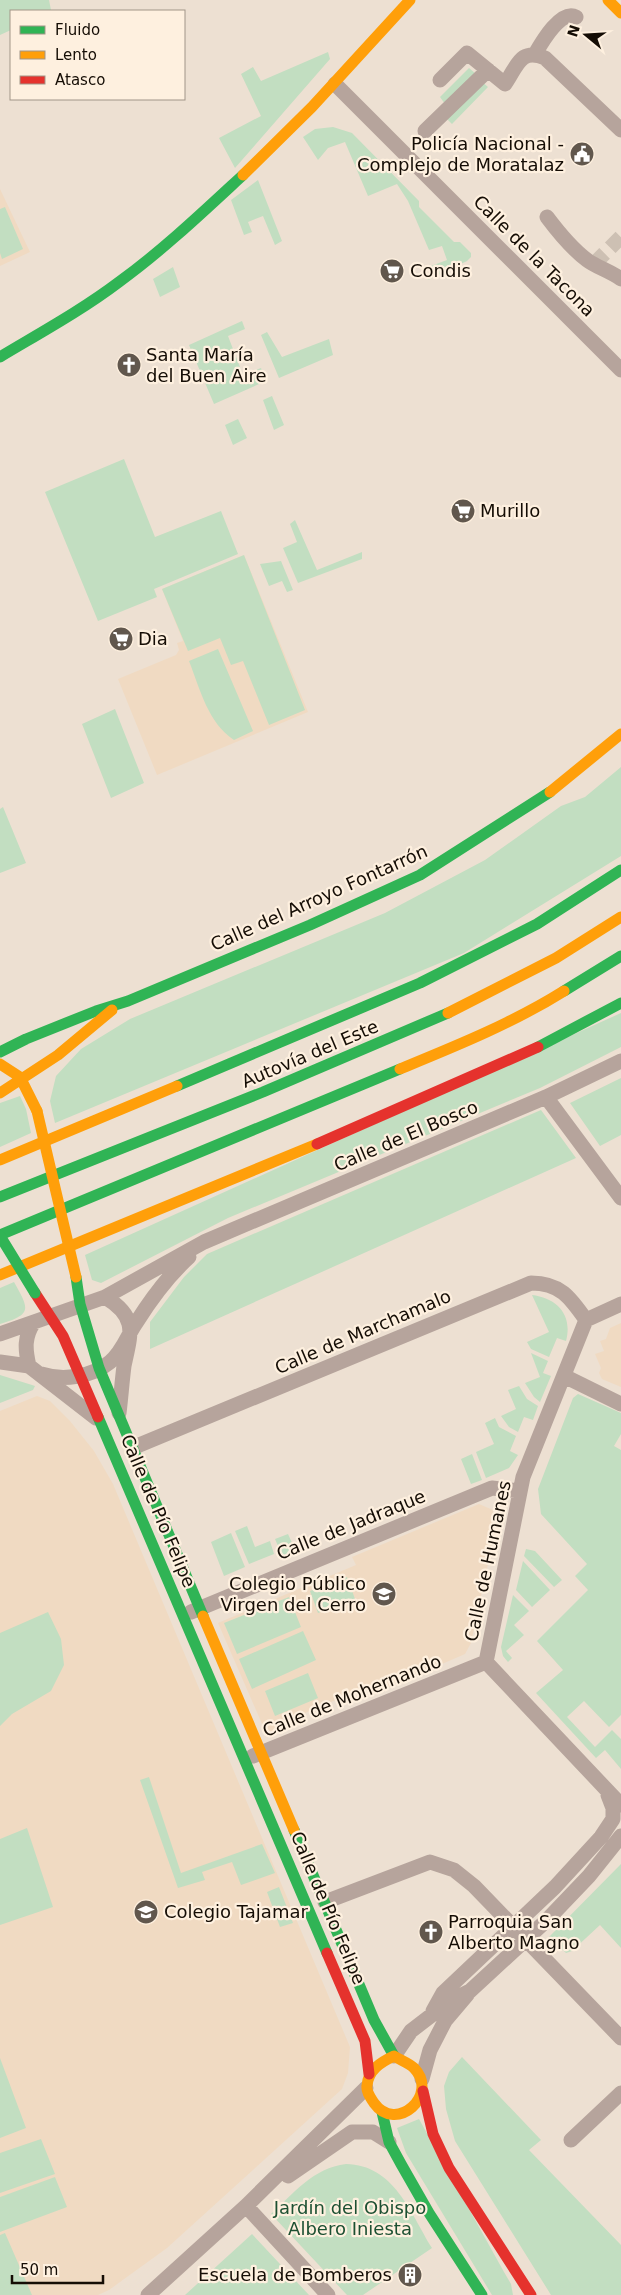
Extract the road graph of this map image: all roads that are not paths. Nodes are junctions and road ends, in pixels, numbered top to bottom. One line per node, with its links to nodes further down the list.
1 (410, 0): 8 (main road)
2 (608, 0): 3 (main road)
3 (621, 13)
4 (576, 16): 5 (street)
5 (534, 54): 6 (street); 9 (street)
6 (488, 70): 7 (street); 10 (street)
7 (440, 80)
8 (335, 84): 13 (main road); 14 (street, Calle de la Tacona)
9 (621, 130)
10 (425, 131)
11 (547, 217): 12 (street)
12 (621, 279)
13 (0, 357)
14 (621, 370)
15 (621, 734): 20 (main road, Calle del Arroyo Fontarrón)
16 (621, 870): 31 (main road)
17 (621, 917): 32 (main road, Autovía del Este)
18 (621, 956): 34 (main road)
19 (621, 1003): 36 (main road)
20 (118, 1005): 21 (main road, Calle del Arroyo Fontarrón); 22 (main road, Calle del Arroyo Fontarrón)
21 (0, 1052)
22 (54, 1059): 25 (main road, Calle del Arroyo Fontarrón); 26 (main road, Calle del Arroyo Fontarrón)
23 (621, 1061): 29 (street, Calle de El Bosco)
24 (0, 1064): 26 (main road)
25 (45, 1078)
26 (23, 1080): 27 (main road, Calle del Arroyo Fontarrón); 30 (main road)
27 (0, 1092)
28 (41, 1096): 30 (main road)
29 (546, 1097): 33 (street); 35 (street, Calle de El Bosco)
30 (37, 1111): 38 (main road, Calle de Pío Felipe, bridge)
31 (0, 1159)
32 (0, 1198)
33 (621, 1198)
34 (0, 1236): 40 (main road, Calle de Pío Felipe, bridge)
35 (204, 1242): 37 (street, Calle de El Bosco); 43 (street, Calle de El Bosco)
36 (0, 1275)
37 (105, 1297): 38 (street); 43 (street)
38 (80, 1304): 40 (street); 46 (main road, Calle de Pío Felipe)
39 (621, 1304): 41 (street)
40 (51, 1315): 42 (street); 48 (main road, Calle de Pío Felipe)
41 (586, 1320): 49 (street, Calle de Humanes); 53 (street, Calle de Marchamalo)
42 (34, 1322): 44 (street); 47 (street)
43 (132, 1329): 46 (street); 51 (street, Calle de Pío Felipe)
44 (0, 1334)
45 (0, 1362): 47 (street)
46 (99, 1368): 48 (street); 51 (main road, Calle de Pío Felipe)
47 (35, 1370): 48 (street); 52 (street, Calle de Pío Felipe)
48 (80, 1375): 52 (main road, Calle de Pío Felipe)
49 (564, 1376): 50 (street); 54 (street, Calle de Humanes)
50 (621, 1404)
51 (119, 1414): 53 (main road, Calle de Pío Felipe)
52 (99, 1421): 56 (main road, Calle de Pío Felipe)
53 (138, 1446): 55 (main road, Calle de Pío Felipe)
54 (520, 1491): 55 (street, Calle de Jadraque); 57 (street, Calle de Humanes)
55 (200, 1608): 56 (street, Calle de Pío Felipe); 58 (main road, Calle de Pío Felipe)
56 (182, 1615): 59 (main road, Calle de Pío Felipe)
57 (486, 1662): 58 (street, Calle de Mohernando); 60 (street, Calle de Humanes)
58 (261, 1753): 59 (street); 64 (main road, Calle de Pío Felipe)
59 (244, 1759): 71 (main road, Calle de Pío Felipe)
60 (606, 1790): 61 (street, Calle de Humanes); 62 (street)
61 (621, 1805)
62 (617, 1818): 65 (street)
63 (621, 1836): 66 (street)
64 (325, 1902): 65 (street); 70 (main road, Calle de Pío Felipe)
65 (511, 1927): 66 (street); 68 (street)
66 (527, 1939): 67 (street); 69 (street)
67 (470, 1991): 68 (street); 72 (street)
68 (430, 2016): 70 (street)
69 (621, 2038)
70 (394, 2056): 71 (main road); 72 (main road)
71 (368, 2081): 74 (main road); 78 (street)
72 (422, 2085): 74 (main road); 79 (main road)
73 (621, 2093): 76 (street)
74 (381, 2112): 75 (street); 77 (main road)
75 (352, 2132): 77 (street); 78 (street)
76 (571, 2140)
77 (389, 2142): 82 (main road)
78 (246, 2206): 80 (street); 81 (street)
79 (520, 2278): 83 (street); 84 (main road)
80 (148, 2295)
81 (328, 2295)
82 (482, 2295)
83 (520, 2295)
84 (531, 2295)

